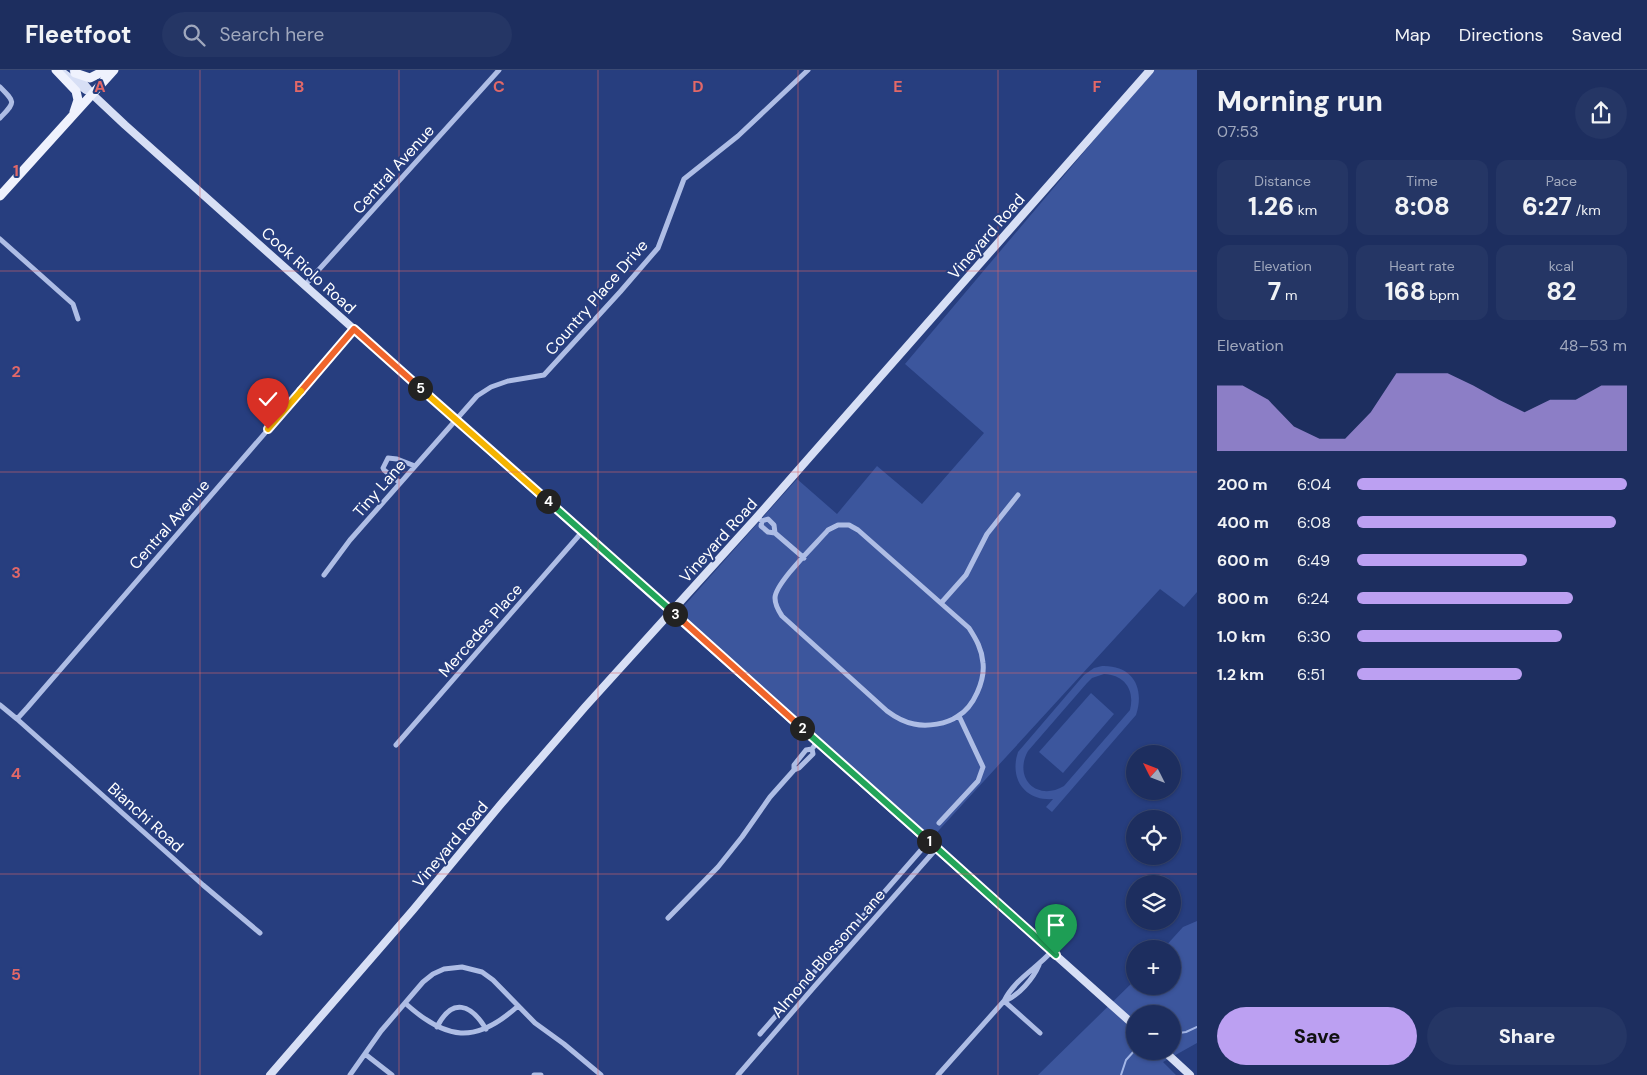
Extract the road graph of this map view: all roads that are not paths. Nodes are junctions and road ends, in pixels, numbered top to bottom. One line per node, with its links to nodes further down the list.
1 (58, 70): 9 (street); 10 (main road)
2 (106, 70): 7 (main road)
3 (114, 70): 9 (main road)
4 (499, 70): 14 (street, Central Avenue)
5 (808, 70): 17 (street, Country Place Drive)
6 (1150, 70): 21 (street, Vineyard Road)
7 (74, 72): 9 (street)
8 (0, 87): 11 (street)
9 (92, 94): 10 (main road); 14 (street, Cook Riolo Road)
10 (74, 114): 12 (main road)
11 (0, 118)
12 (0, 196)
13 (0, 239): 15 (street)
14 (305, 285): 16 (street, Cook Riolo Road)
15 (78, 319)
16 (354, 329): 17 (street, Cook Riolo Road); 29 (street, Central Avenue)
17 (456, 420): 18 (street, Tiny Lane); 22 (street, Cook Riolo Road)
18 (415, 466): 19 (street, Tiny Lane); 19 (street)
19 (400, 483): 24 (street, Tiny Lane)
20 (1018, 494): 25 (street)
21 (760, 519): 23 (street); 26 (street, Vineyard Road)
22 (582, 532): 26 (street, Cook Riolo Road); 31 (street, Mercedes Place)
23 (804, 558): 25 (street); 28 (street)
24 (324, 575)
25 (942, 602): 28 (street)
26 (672, 612): 30 (street, Cook Riolo Road); 52 (street, Vineyard Road)
27 (0, 705): 29 (street)
28 (959, 716): 36 (street)
29 (17, 719): 40 (street, Bianchi Road)
30 (817, 742): 32 (street); 37 (street, Cook Riolo Road)
31 (396, 745)
32 (812, 749): 33 (street); 34 (street)
33 (800, 757): 34 (street); 35 (street)
34 (805, 762): 35 (street)
35 (794, 770): 39 (street)
36 (939, 823)
37 (929, 841): 38 (street, Cook Riolo Road); 49 (street)
38 (937, 848): 41 (street, Cook Riolo Road); 58 (street, Almond Blossom Lane)
39 (668, 918)
40 (260, 933)
41 (1052, 951): 42 (street); 45 (street, Cook Riolo Road)
42 (1004, 1001): 48 (street); 59 (street)
43 (405, 1003): 44 (street); 46 (street); 50 (street)
44 (518, 1006): 47 (street); 57 (street)
45 (1126, 1018)
46 (437, 1027): 47 (street); 47 (street)
47 (486, 1029)
48 (1040, 1033)
49 (760, 1034)
50 (365, 1054): 53 (street); 54 (street)
51 (1174, 1060): 60 (street)
52 (270, 1075)
53 (350, 1075)
54 (392, 1075)
55 (534, 1075): 56 (street)
56 (542, 1075)
57 (599, 1075)
58 (738, 1075)
59 (938, 1075)
60 (1190, 1075)

